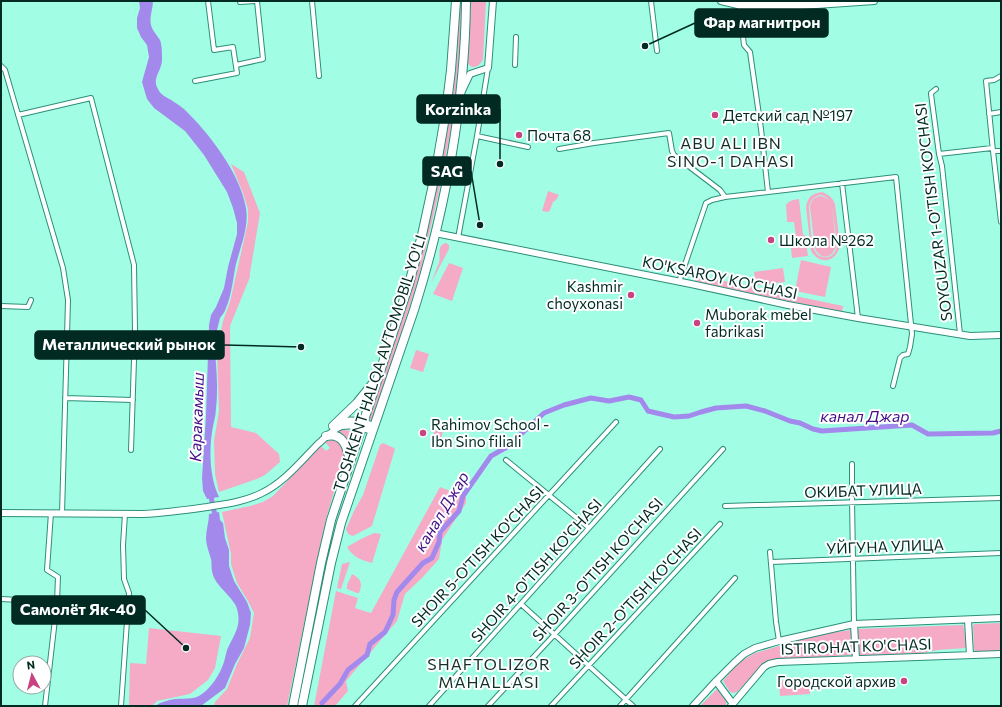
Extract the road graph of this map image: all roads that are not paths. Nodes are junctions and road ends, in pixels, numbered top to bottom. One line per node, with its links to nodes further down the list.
1 (208, 1): 17 (street)
2 (256, 1): 11 (street); 17 (street)
3 (312, 1): 22 (street)
4 (456, 1): 50 (highway, TOSHKENT HALQA AVTOMOBIL YO'LI)
5 (466, 1): 16 (highway, TOSHKENT HALQA AVTOMOBIL YO'LI)
6 (493, 1): 20 (main road)
7 (651, 1): 15 (street)
8 (721, 1): 12 (main road)
9 (820, 1): 13 (main road)
10 (874, 1): 13 (main road)
11 (240, 2)
12 (738, 3): 13 (main road); 37 (street)
13 (814, 3)
14 (516, 37): 19 (street)
15 (658, 51)
16 (463, 64): 21 (main road); 26 (highway, TOSHKENT HALQA AVTOMOBIL YO'LI)
17 (236, 65): 24 (street)
18 (1, 66): 29 (street)
19 (515, 66)
20 (488, 68): 21 (main road); 30 (street)
21 (470, 74): 26 (main road)
22 (319, 76)
23 (1001, 76): 28 (street)
24 (196, 81)
25 (936, 89): 35 (street, SOYGUZAR 1-O'TISH KO'CHASI)
26 (461, 94): 41 (highway, TOSHKENT HALQA AVTOMOBIL YO'LI)
27 (1001, 112): 28 (street)
28 (989, 114): 33 (street)
29 (18, 115): 52 (street); 53 (street)
30 (477, 136): 31 (street); 42 (street)
31 (528, 147)
32 (559, 149): 38 (street)
33 (992, 150): 34 (street); 35 (street); 39 (street)
34 (1001, 151)
35 (939, 154): 48 (street, SOYGUZAR 1-O'TISH KO'CHASI)
36 (842, 183): 37 (street); 46 (street); 47 (street)
37 (768, 192): 38 (street)
38 (725, 197): 43 (street)
39 (1000, 197): 40 (street)
40 (1001, 222)
41 (435, 234): 42 (main road, KO'KSAROY KO'CHASI); 57 (highway, TOSHKENT HALQA AVTOMOBIL YO'LI)
42 (458, 238): 43 (main road, KO'KSAROY KO'CHASI)
43 (679, 282): 46 (main road, KO'KSAROY KO'CHASI)
44 (31, 300): 45 (street)
45 (1, 306)
46 (858, 318): 47 (main road, KO'KSAROY KO'CHASI)
47 (912, 326): 48 (main road, KO'KSAROY KO'CHASI); 51 (street)
48 (960, 334): 49 (main road, KO'KSAROY KO'CHASI)
49 (1001, 335)
50 (379, 375): 55 (highway, TOSHKENT HALQA AVTOMOBIL YO'LI); 56 (highway)
51 (893, 386)
52 (65, 398): 53 (street); 73 (street)
53 (133, 400): 61 (street)
54 (616, 422): 66 (street, SHOIR 5-O'TISH KO'CHASI)
55 (362, 425): 56 (main road); 57 (main road); 58 (main road); 62 (highway, TOSHKENT HALQA AVTOMOBIL YO'LI)
56 (333, 426): 69 (main road)
57 (373, 428): 76 (highway, TOSHKENT HALQA AVTOMOBIL YO'LI)
58 (326, 436): 62 (highway); 69 (main road)
59 (660, 449): 78 (street, SHOIR 4-O'TISH KO'CHASI)
60 (723, 449): 92 (street, SHOIR 3-O'TISH KO'CHASI)
61 (131, 450)
62 (350, 460): 75 (highway, TOSHKENT HALQA AVTOMOBIL YO'LI)
63 (506, 460): 66 (street)
64 (852, 464): 65 (street)
65 (852, 491)
66 (549, 496): 78 (street); 105 (street, SHOIR 5-O'TISH KO'CHASI)
67 (1001, 498): 68 (street, ОКИБАТ УЛИЦА)
68 (852, 500): 70 (street, ОКИБАТ УЛИЦА); 81 (street)
69 (226, 502): 74 (main road)
70 (726, 506)
71 (1, 513): 72 (main road)
72 (51, 514): 73 (main road); 85 (street)
73 (62, 514): 74 (main road)
74 (124, 514): 90 (street)
75 (331, 520): 76 (highway); 103 (highway, TOSHKENT HALQA AVTOMOBIL YO'LI)
76 (342, 523): 104 (highway, TOSHKENT HALQA AVTOMOBIL YO'LI)
77 (720, 524): 97 (street, SHOIR 2-O'TISH KO'CHASI)
78 (589, 528): 86 (street, SHOIR 4-O'TISH KO'CHASI)
79 (770, 552): 82 (street)
80 (1001, 554): 81 (street, УЙГУНА УЛИЦА)
81 (853, 559): 82 (street, УЙГУНА УЛИЦА); 91 (street)
82 (771, 562): 93 (street)
83 (735, 578): 99 (street)
84 (1, 599): 85 (street)
85 (57, 602): 87 (street)
86 (521, 604): 92 (street); 106 (street, SHOIR 4-O'TISH KO'CHASI)
87 (55, 614): 90 (street); 101 (street)
88 (1001, 618): 89 (main road, ISTIROHAT KO'CHASI)
89 (968, 620): 91 (main road, ISTIROHAT KO'CHASI); 95 (main road)
90 (127, 621): 102 (street)
91 (854, 624): 93 (main road, ISTIROHAT KO'CHASI); 96 (main road)
92 (555, 634): 97 (street); 107 (street, SHOIR 3-O'TISH KO'CHASI)
93 (780, 640): 98 (main road, ISTIROHAT KO'CHASI)
94 (1001, 654): 95 (main road, ISTIROHAT KO'CHASI)
95 (970, 655): 96 (main road, ISTIROHAT KO'CHASI)
96 (856, 659): 100 (main road, ISTIROHAT KO'CHASI)
97 (589, 666): 99 (street); 108 (street, SHOIR 2-O'TISH KO'CHASI)
98 (716, 681): 100 (main road); 111 (main road, ISTIROHAT KO'CHASI)
99 (626, 700): 109 (street); 110 (street)
100 (733, 705)
101 (45, 706)
102 (121, 706)
103 (293, 706)
104 (302, 706)
105 (355, 706)
106 (429, 706)
107 (488, 706)
108 (551, 706)
109 (620, 706)
110 (633, 706)
111 (693, 706)

